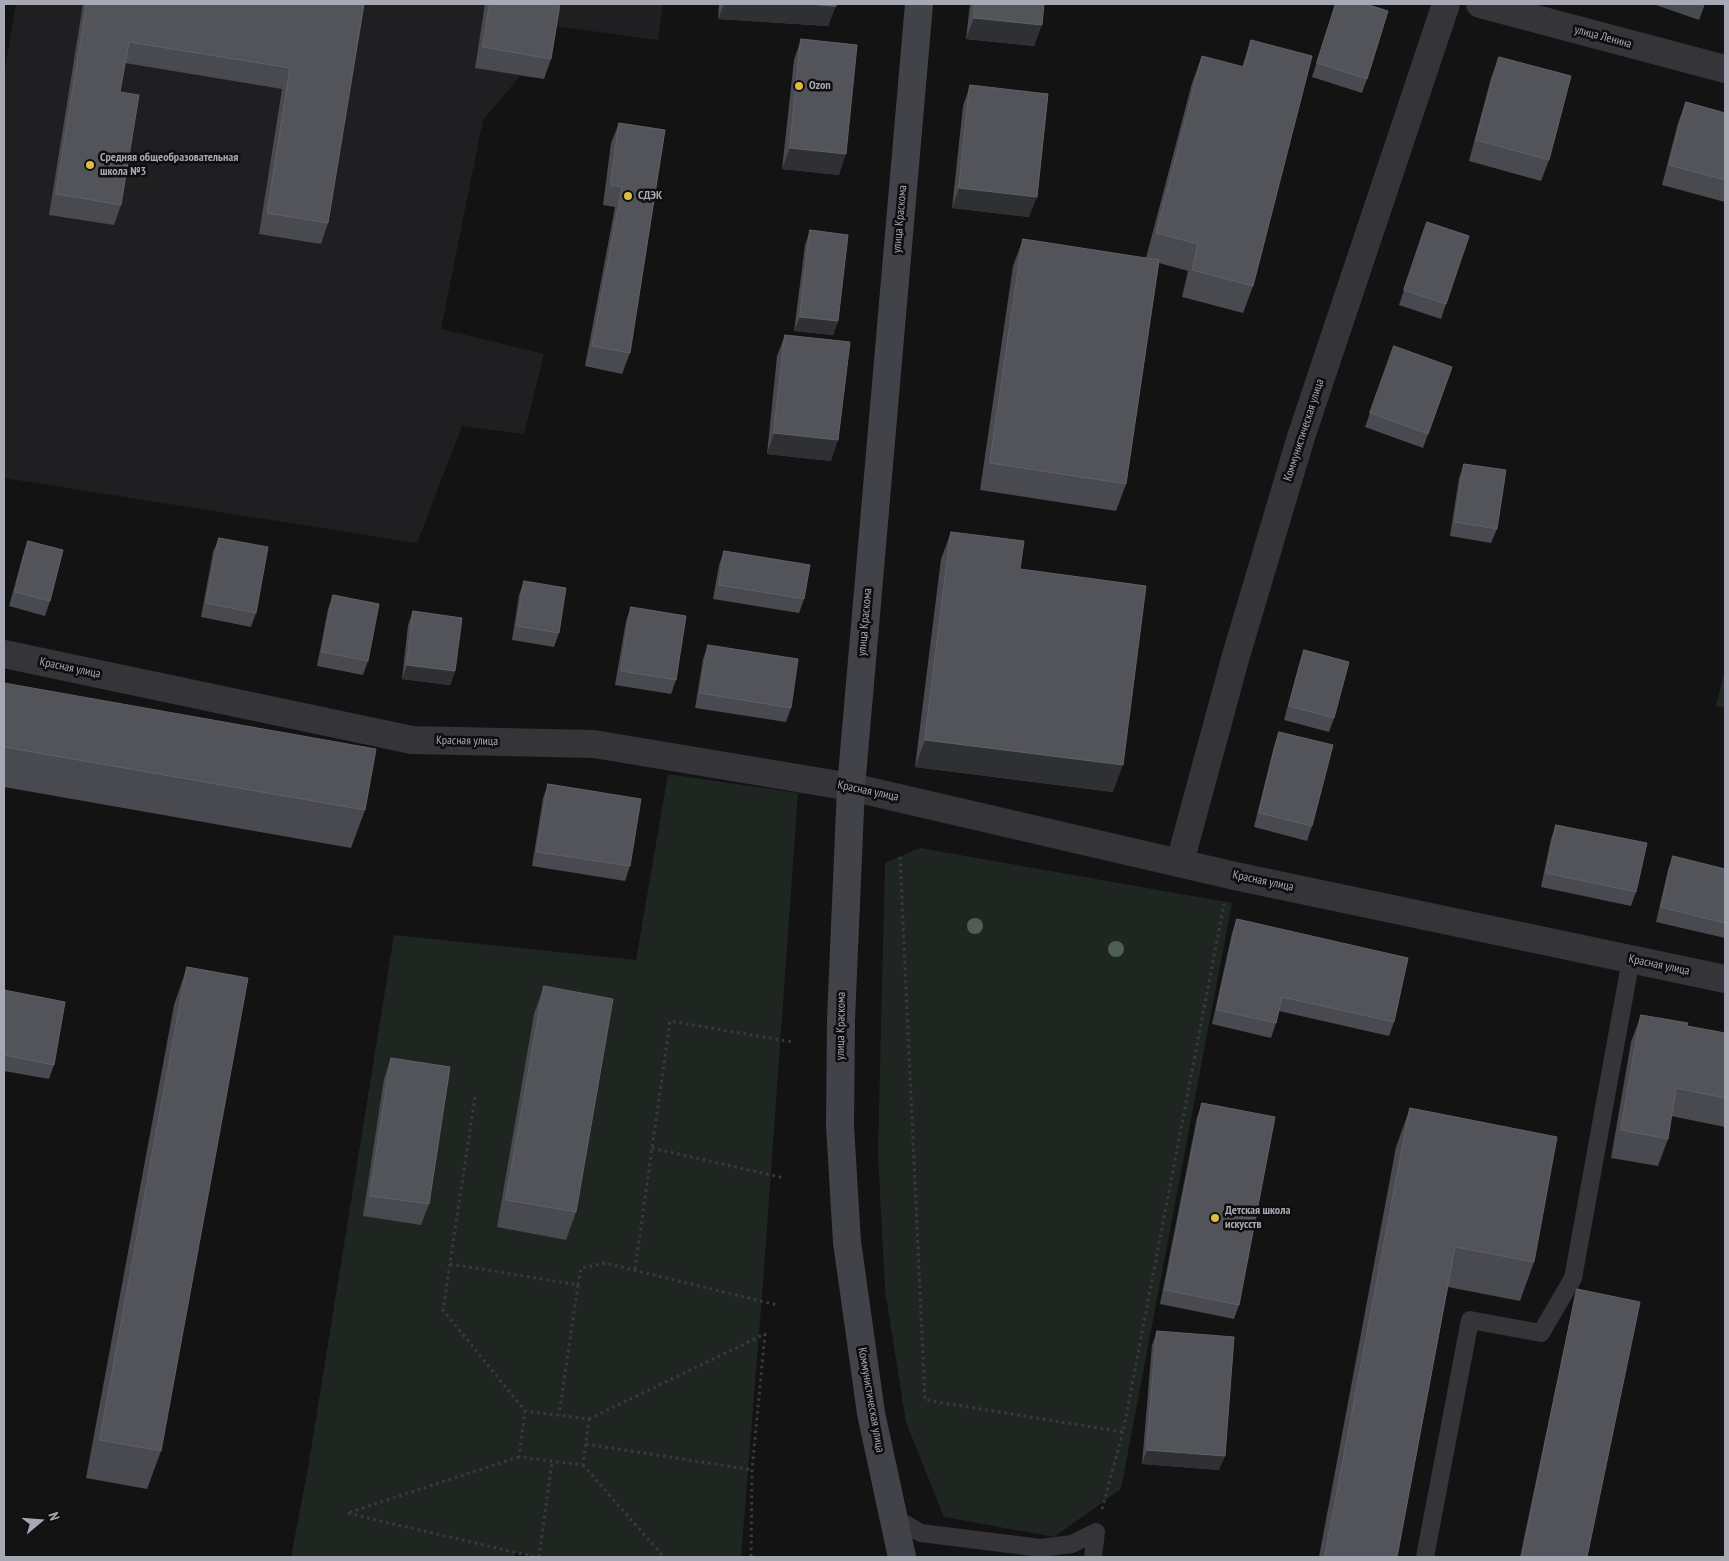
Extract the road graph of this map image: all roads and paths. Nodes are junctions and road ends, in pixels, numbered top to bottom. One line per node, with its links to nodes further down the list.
1 (919, 4): 6 (main road, улица Краскома)
2 (1446, 4): 8 (street, Коммунистическая улица)
3 (1480, 4): 4 (street, улица Ленина)
4 (1725, 70)
5 (4, 654): 6 (street, Красная улица)
6 (851, 787): 8 (street, Красная улица); 16 (main road, улица Краскома)
7 (900, 856): 24 (path)
8 (1180, 862): 9 (street, Красная улица)
9 (1230, 874): 10 (street, Красная улица); 24 (path)
10 (1631, 959): 11 (street, Красная улица); 38 (lane)
11 (1725, 979)
12 (793, 1042): 14 (path)
13 (475, 1097): 17 (path)
14 (652, 1148): 15 (path); 18 (path)
15 (784, 1178)
16 (847, 1242): 30 (main road, Коммунистическая улица)
17 (450, 1264): 19 (path); 21 (path)
18 (635, 1270): 19 (path); 20 (path)
19 (578, 1285): 22 (path)
20 (777, 1305)
21 (525, 1411): 22 (path); 26 (path)
22 (559, 1415): 23 (path)
23 (589, 1419): 25 (path); 29 (path)
24 (1123, 1432): 31 (path)
25 (586, 1444): 28 (path); 29 (path)
26 (519, 1457): 27 (path); 32 (path)
27 (552, 1462): 28 (path); 33 (path)
28 (583, 1465): 34 (path)
29 (752, 1470): 35 (path)
30 (893, 1517): 31 (lane); 36 (main road, Коммунистическая улица)
31 (1096, 1532): 37 (lane)
32 (535, 1557)
33 (540, 1557)
34 (664, 1557)
35 (751, 1557)
36 (902, 1557)
37 (1092, 1557)
38 (1425, 1557)

